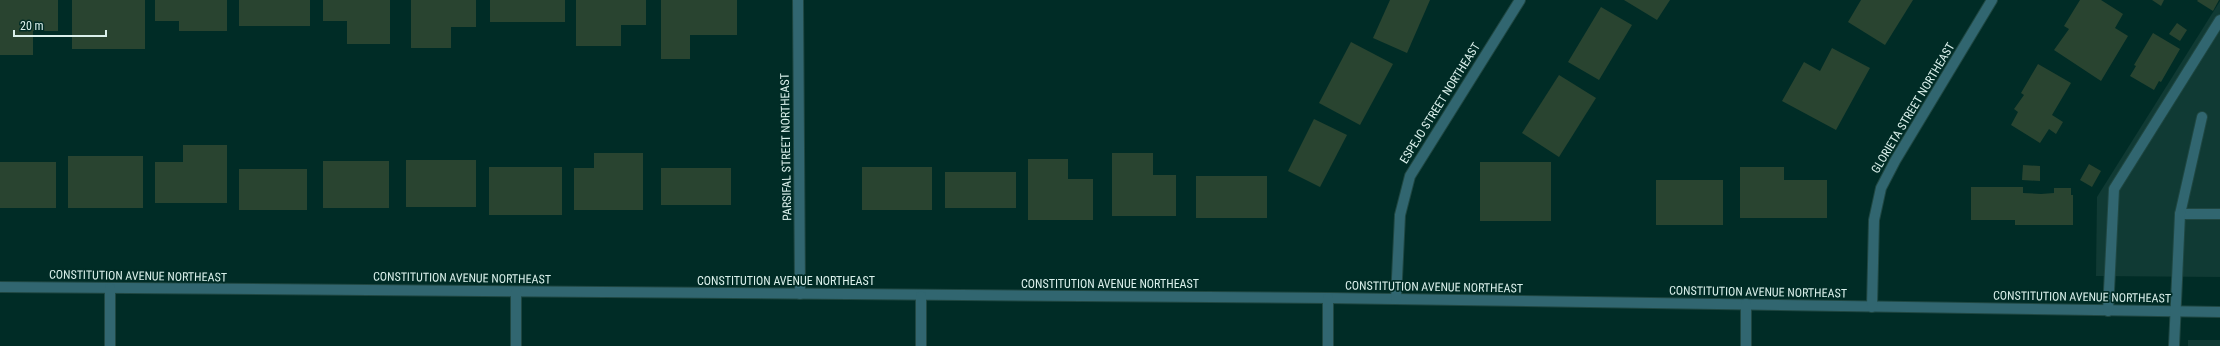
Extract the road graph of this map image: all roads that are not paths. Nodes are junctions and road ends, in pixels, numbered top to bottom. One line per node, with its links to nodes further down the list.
1 (798, 0): 11 (street, PARSIFAL STREET NORTHEAST)
2 (1520, 0): 14 (street, ESPEJO STREET NORTHEAST)
3 (1992, 0): 16 (street, GLORIETA STREET NORTHEAST)
4 (2220, 20): 17 (street)
5 (2202, 118): 6 (street)
6 (2180, 214): 7 (street); 18 (street)
7 (2220, 214)
8 (0, 287): 9 (street, CONSTITUTION AVENUE NORTHEAST)
9 (110, 288): 10 (street, CONSTITUTION AVENUE NORTHEAST); 20 (street)
10 (516, 292): 11 (street, CONSTITUTION AVENUE NORTHEAST); 21 (street)
11 (800, 294): 12 (street, CONSTITUTION AVENUE NORTHEAST)
12 (921, 296): 13 (street, CONSTITUTION AVENUE NORTHEAST); 22 (street)
13 (1328, 298): 14 (street, CONSTITUTION AVENUE NORTHEAST); 23 (street)
14 (1396, 299): 15 (street, CONSTITUTION AVENUE NORTHEAST)
15 (1746, 304): 16 (street, CONSTITUTION AVENUE NORTHEAST); 24 (street)
16 (1872, 307): 17 (street, CONSTITUTION AVENUE NORTHEAST)
17 (2108, 311): 18 (street, CONSTITUTION AVENUE NORTHEAST)
18 (2174, 312): 19 (street, CONSTITUTION AVENUE NORTHEAST); 25 (street)
19 (2220, 312)
20 (110, 346)
21 (516, 346)
22 (921, 346)
23 (1328, 346)
24 (1746, 346)
25 (2174, 346)

